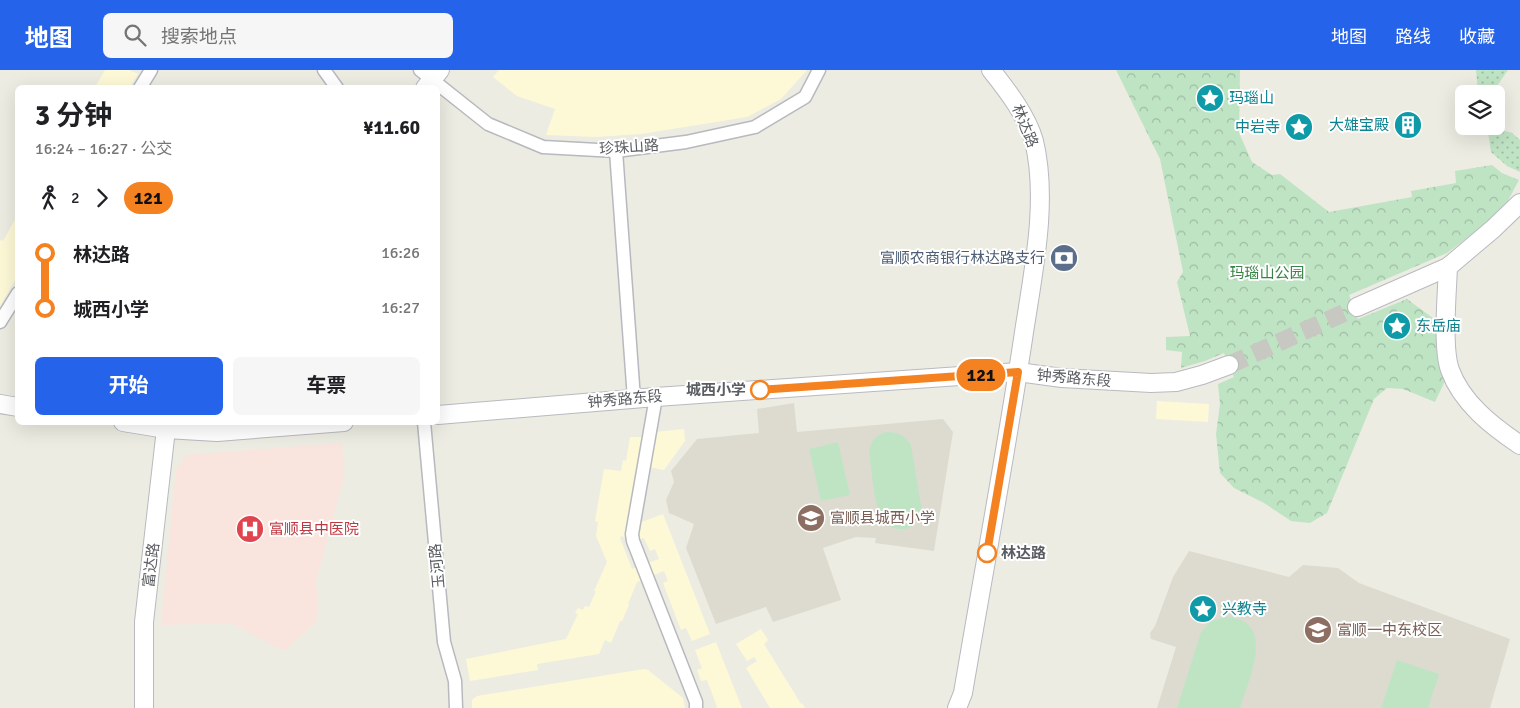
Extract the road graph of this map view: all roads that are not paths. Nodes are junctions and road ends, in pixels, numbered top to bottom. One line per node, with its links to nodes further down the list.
1 (151, 70): 6 (street)
2 (324, 70): 7 (street)
3 (819, 70): 10 (street, 珍珠山路)
4 (991, 70): 17 (street, 林达路)
5 (429, 77): 8 (street, 珍珠山路)
6 (142, 85)
7 (335, 85)
8 (439, 85)
9 (440, 86): 10 (street, 珍珠山路)
10 (616, 151): 19 (street)
11 (1520, 203): 12 (street)
12 (1448, 267): 14 (street); 26 (street)
13 (15, 298): 15 (street)
14 (1357, 307)
15 (0, 322)
16 (1229, 365): 17 (street, 钟秀路东段)
17 (1018, 372): 18 (street, 钟秀路东段); 27 (street, 林达路)
18 (656, 397): 19 (street, 钟秀路东段); 30 (street)
19 (634, 398): 22 (street, 钟秀路东段)
20 (0, 404): 21 (street)
21 (15, 406)
22 (440, 415)
23 (306, 425): 25 (street)
24 (424, 425): 29 (street, 玉河路)
25 (168, 426): 28 (street, 富达路)
26 (1520, 445)
27 (963, 703)
28 (144, 708)
29 (456, 708)
30 (696, 708)

